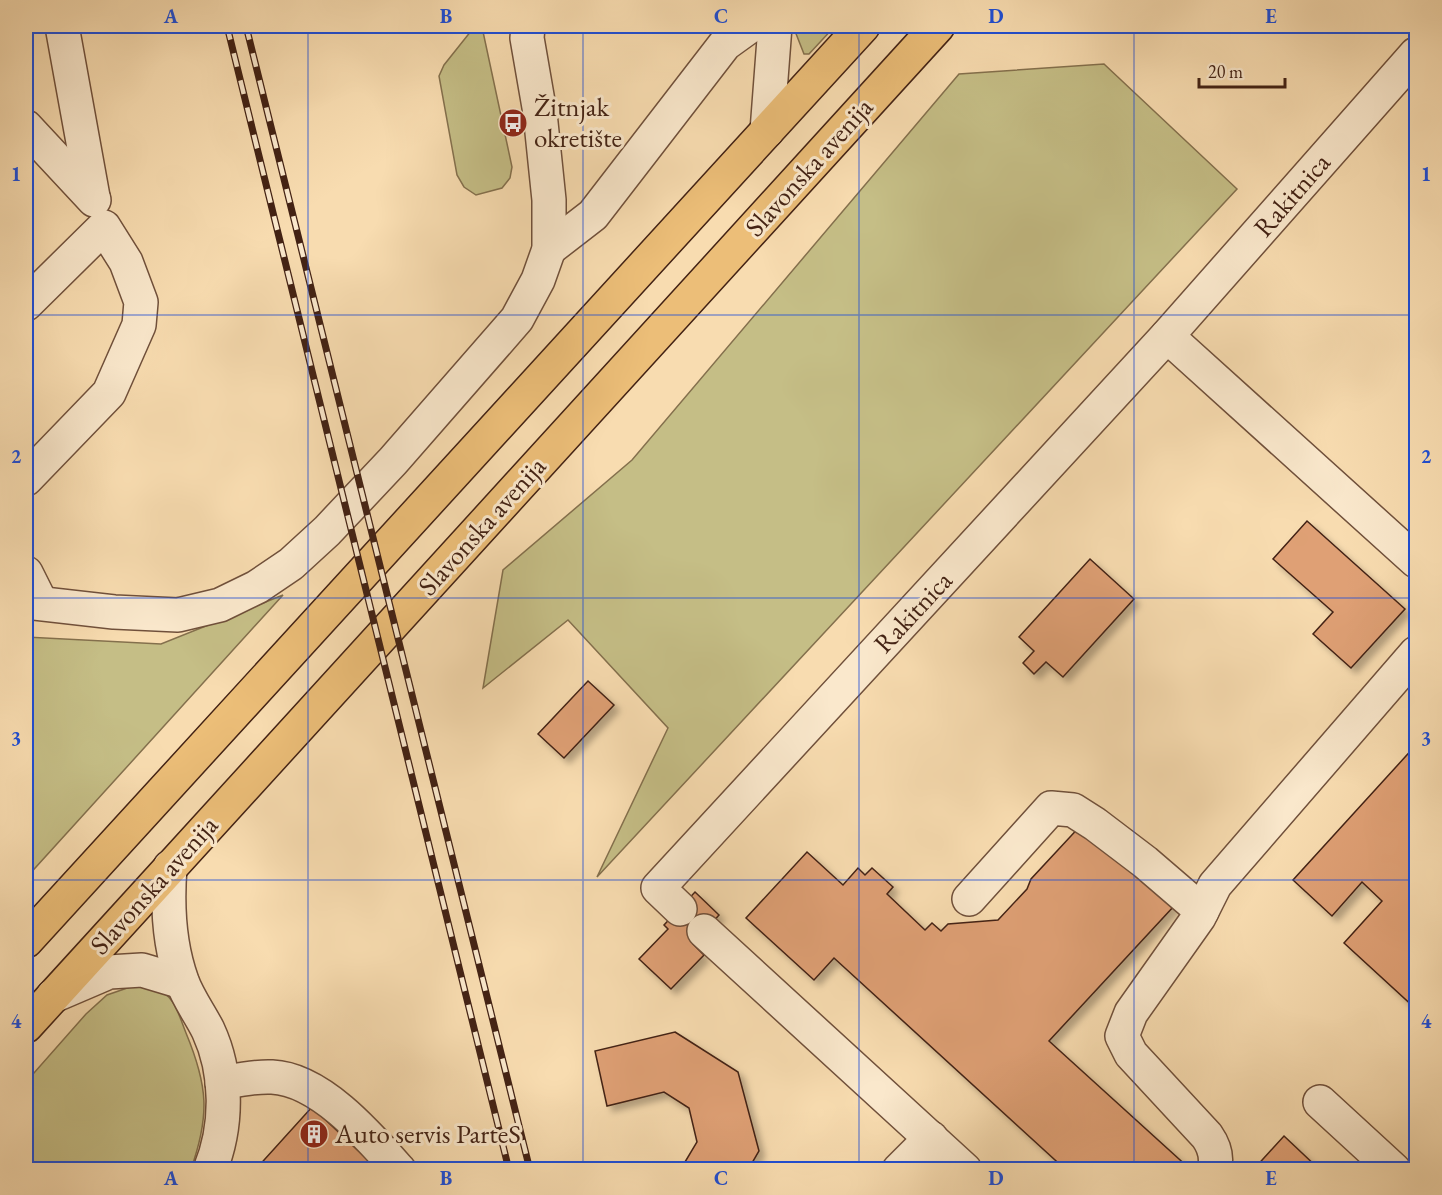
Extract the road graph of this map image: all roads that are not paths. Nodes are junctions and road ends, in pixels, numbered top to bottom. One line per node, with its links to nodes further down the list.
1 (62, 26): 10 (street)
2 (528, 26): 12 (street)
3 (750, 26): 12 (street)
4 (775, 26): 9 (street)
5 (863, 26): 9 (main road, Slavonska avenija)
6 (938, 26): 20 (main road, Slavonska avenija)
7 (1416, 54): 14 (street, Rakitnica)
8 (26, 127): 10 (street)
9 (767, 131): 25 (main road, Slavonska avenija)
10 (93, 197): 11 (street)
11 (104, 227): 13 (street); 15 (street)
12 (549, 249): 18 (street)
13 (26, 304)
14 (1167, 336): 16 (street); 21 (street, Rakitnica)
15 (26, 479)
16 (1416, 561)
17 (26, 573): 18 (street)
18 (33, 602)
19 (1414, 660): 23 (street)
20 (170, 867): 26 (street); 27 (main road, Slavonska avenija)
21 (669, 898)
22 (969, 899): 23 (street)
23 (1202, 911): 36 (street)
24 (704, 931): 31 (street)
25 (26, 940)
26 (182, 982): 27 (street); 29 (street)
27 (53, 996): 28 (main road, Slavonska avenija)
28 (26, 1026)
29 (222, 1083): 32 (street); 33 (street)
30 (1320, 1102): 37 (street)
31 (931, 1138): 34 (street); 35 (street)
32 (210, 1170)
33 (399, 1170)
34 (899, 1170)
35 (965, 1170)
36 (1214, 1170)
37 (1394, 1170)

